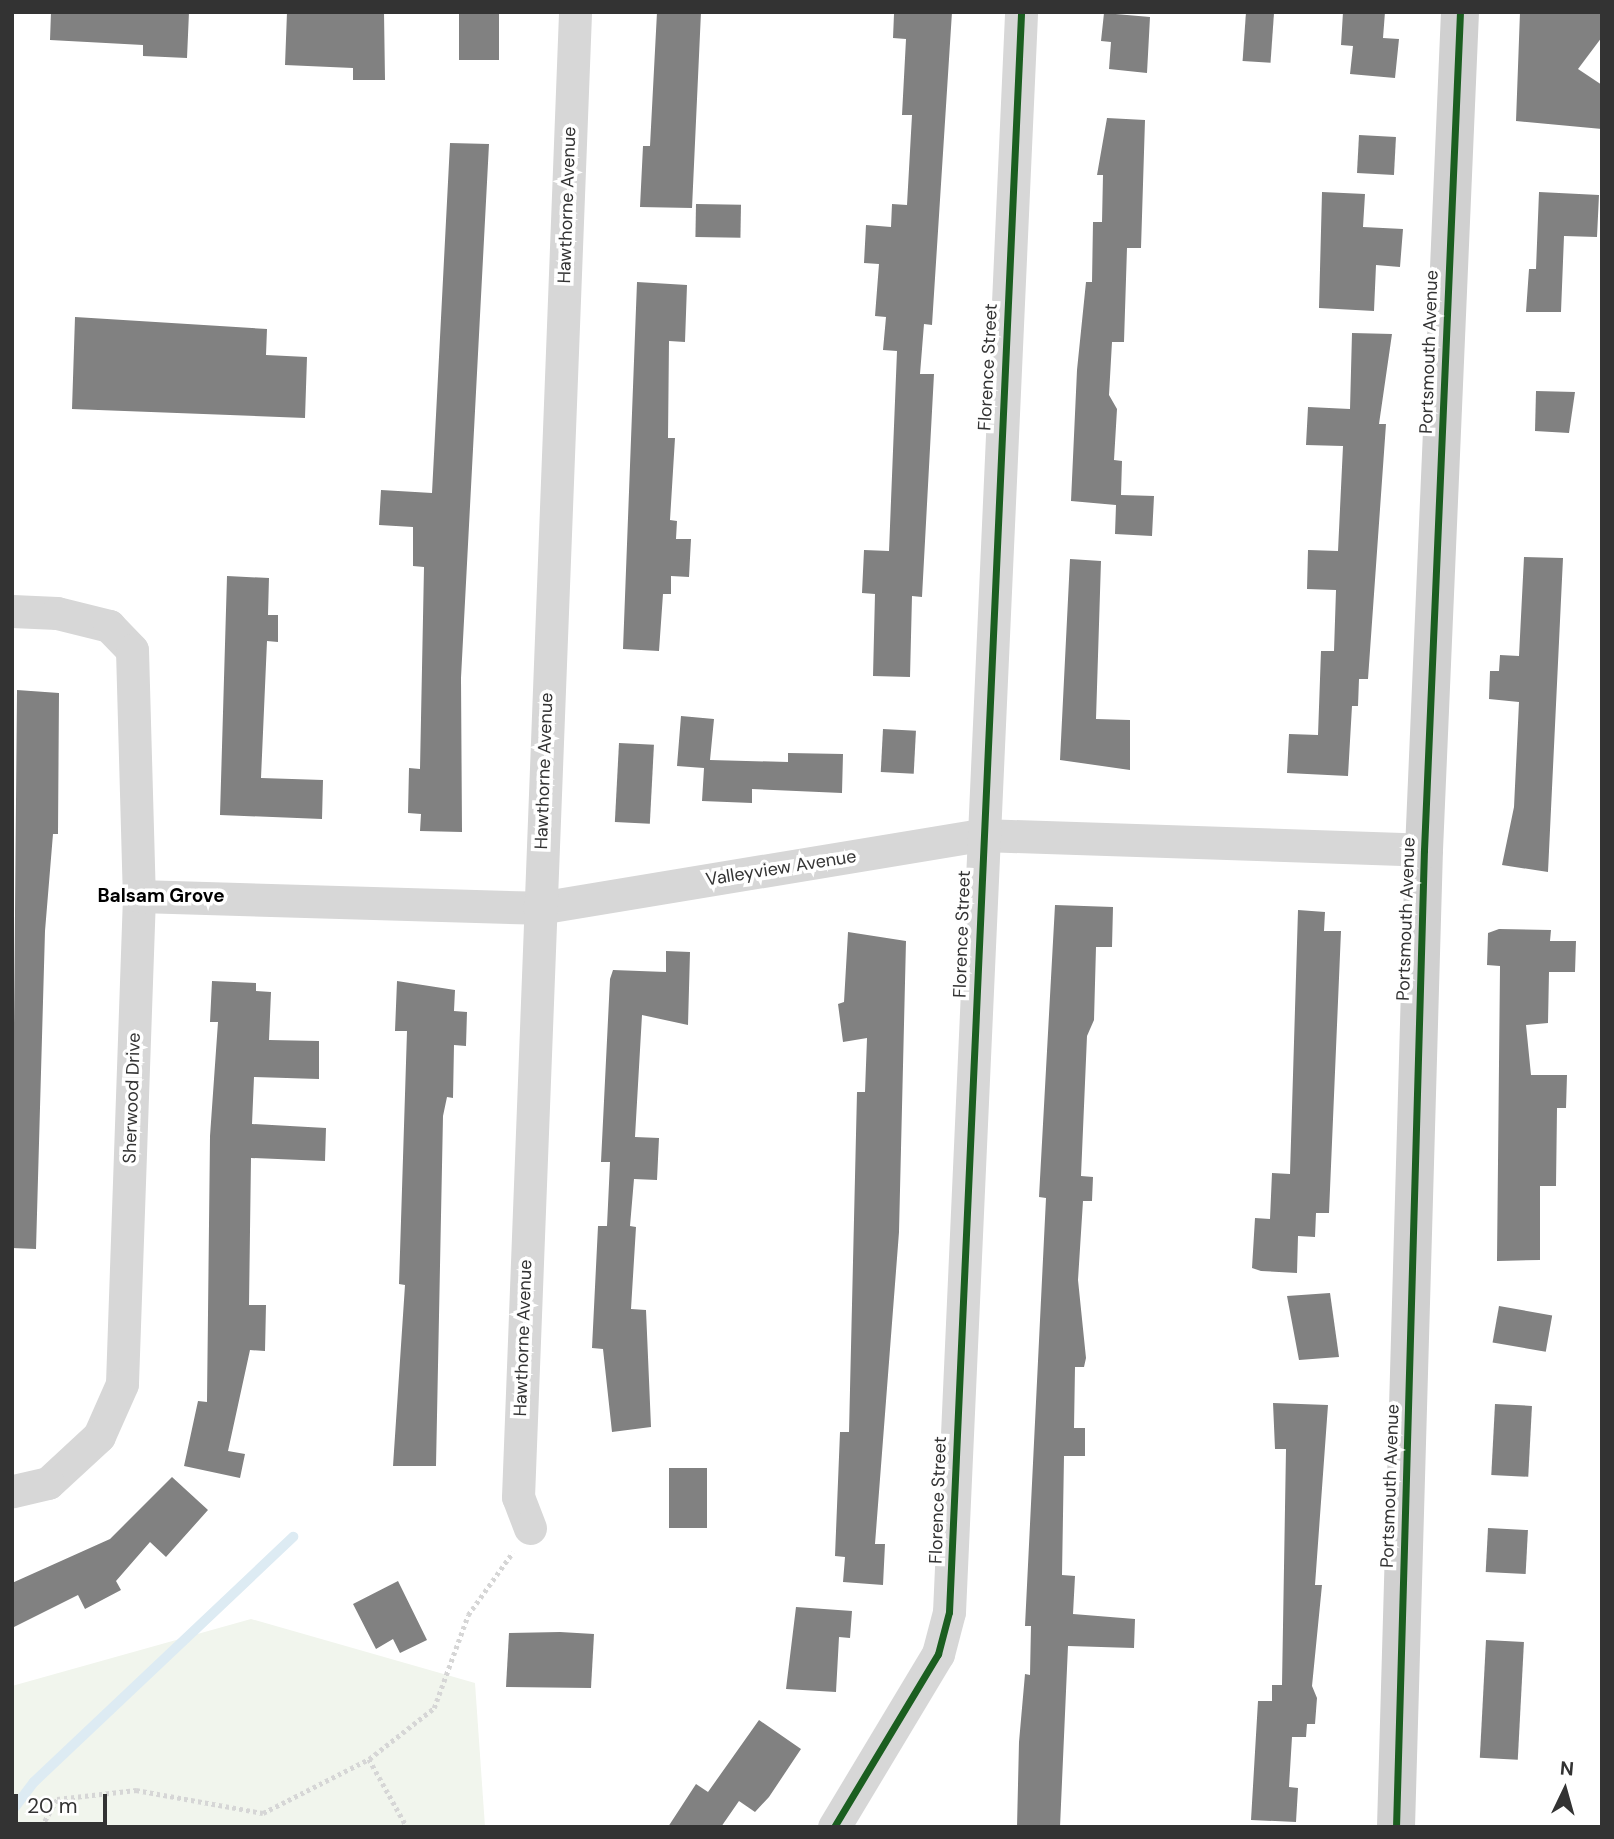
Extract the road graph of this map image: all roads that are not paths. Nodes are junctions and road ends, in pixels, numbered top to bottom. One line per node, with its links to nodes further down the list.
1 (575, 12): 8 (street, Hawthorne Avenue)
2 (1021, 12): 5 (street, Florence Street)
3 (1460, 12): 6 (main road, Portsmouth Avenue)
4 (12, 611): 7 (street, Sherwood Drive)
5 (982, 835): 6 (street, Valleyview Avenue); 8 (street, Valleyview Avenue); 11 (street, Florence Street)
6 (1423, 850): 12 (main road, Portsmouth Avenue)
7 (139, 896): 8 (street, Valleyview Avenue); 9 (street, Sherwood Drive)
8 (539, 908): 10 (street, Hawthorne Avenue)
9 (12, 1491)
10 (530, 1528)
11 (834, 1827)
12 (1396, 1827)

